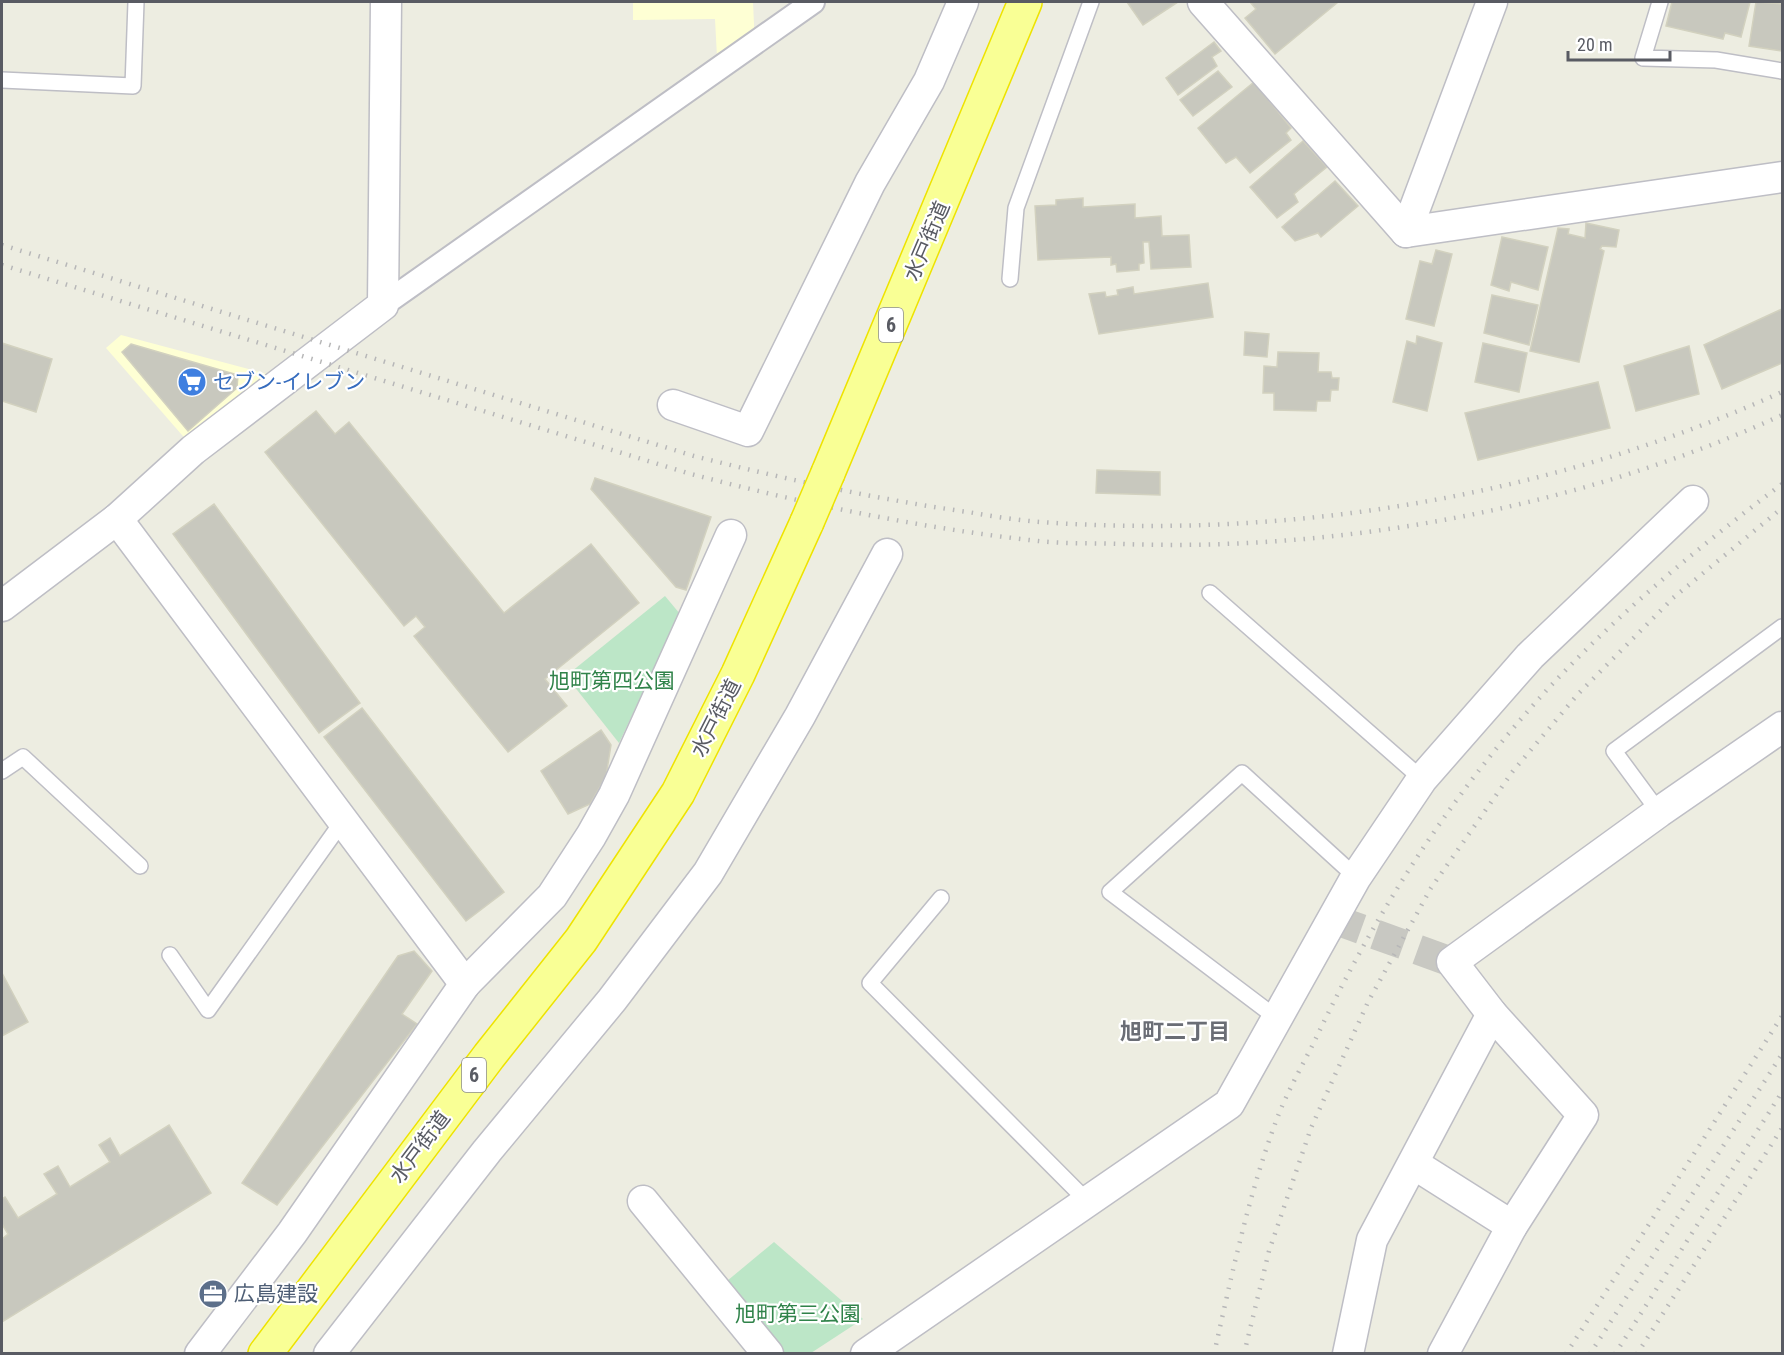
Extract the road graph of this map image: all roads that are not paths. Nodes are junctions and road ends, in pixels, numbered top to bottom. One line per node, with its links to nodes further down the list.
1 (136, 2): 11 (lane)
2 (386, 2): 15 (street)
3 (813, 2): 15 (street)
4 (963, 2): 16 (street)
5 (1025, 2): 41 (highway, 水戸街道 / 6, bridge)
6 (1091, 2): 14 (lane)
7 (1203, 2): 13 (street)
8 (1492, 2): 13 (street)
9 (1660, 2): 10 (lane)
10 (1782, 71)
11 (2, 80)
12 (1782, 177): 13 (street)
13 (1406, 232)
14 (1010, 279)
15 (383, 305): 18 (street)
16 (673, 405)
17 (1693, 501): 26 (street)
18 (117, 519): 22 (street); 28 (street)
19 (731, 535): 33 (street)
20 (887, 554): 42 (street)
21 (1210, 593): 26 (lane)
22 (2, 606)
23 (1782, 627): 27 (lane)
24 (1782, 727): 27 (street)
25 (2, 771): 29 (lane)
26 (1422, 779): 30 (street)
27 (1659, 812): 34 (street)
28 (342, 822): 32 (lane); 33 (street)
29 (140, 866)
30 (1356, 877): 35 (street); 35 (lane)
31 (941, 898): 38 (lane)
32 (170, 955)
33 (465, 984): 40 (street)
34 (1492, 1014): 36 (street); 39 (street)
35 (1278, 1019): 38 (street)
36 (1414, 1164): 39 (street); 45 (street)
37 (643, 1201): 43 (street)
38 (1088, 1202): 44 (street)
39 (1512, 1226): 46 (street)
40 (200, 1353)
41 (265, 1353)
42 (329, 1353)
43 (768, 1353)
44 (866, 1353)
45 (1348, 1353)
46 (1443, 1353)

